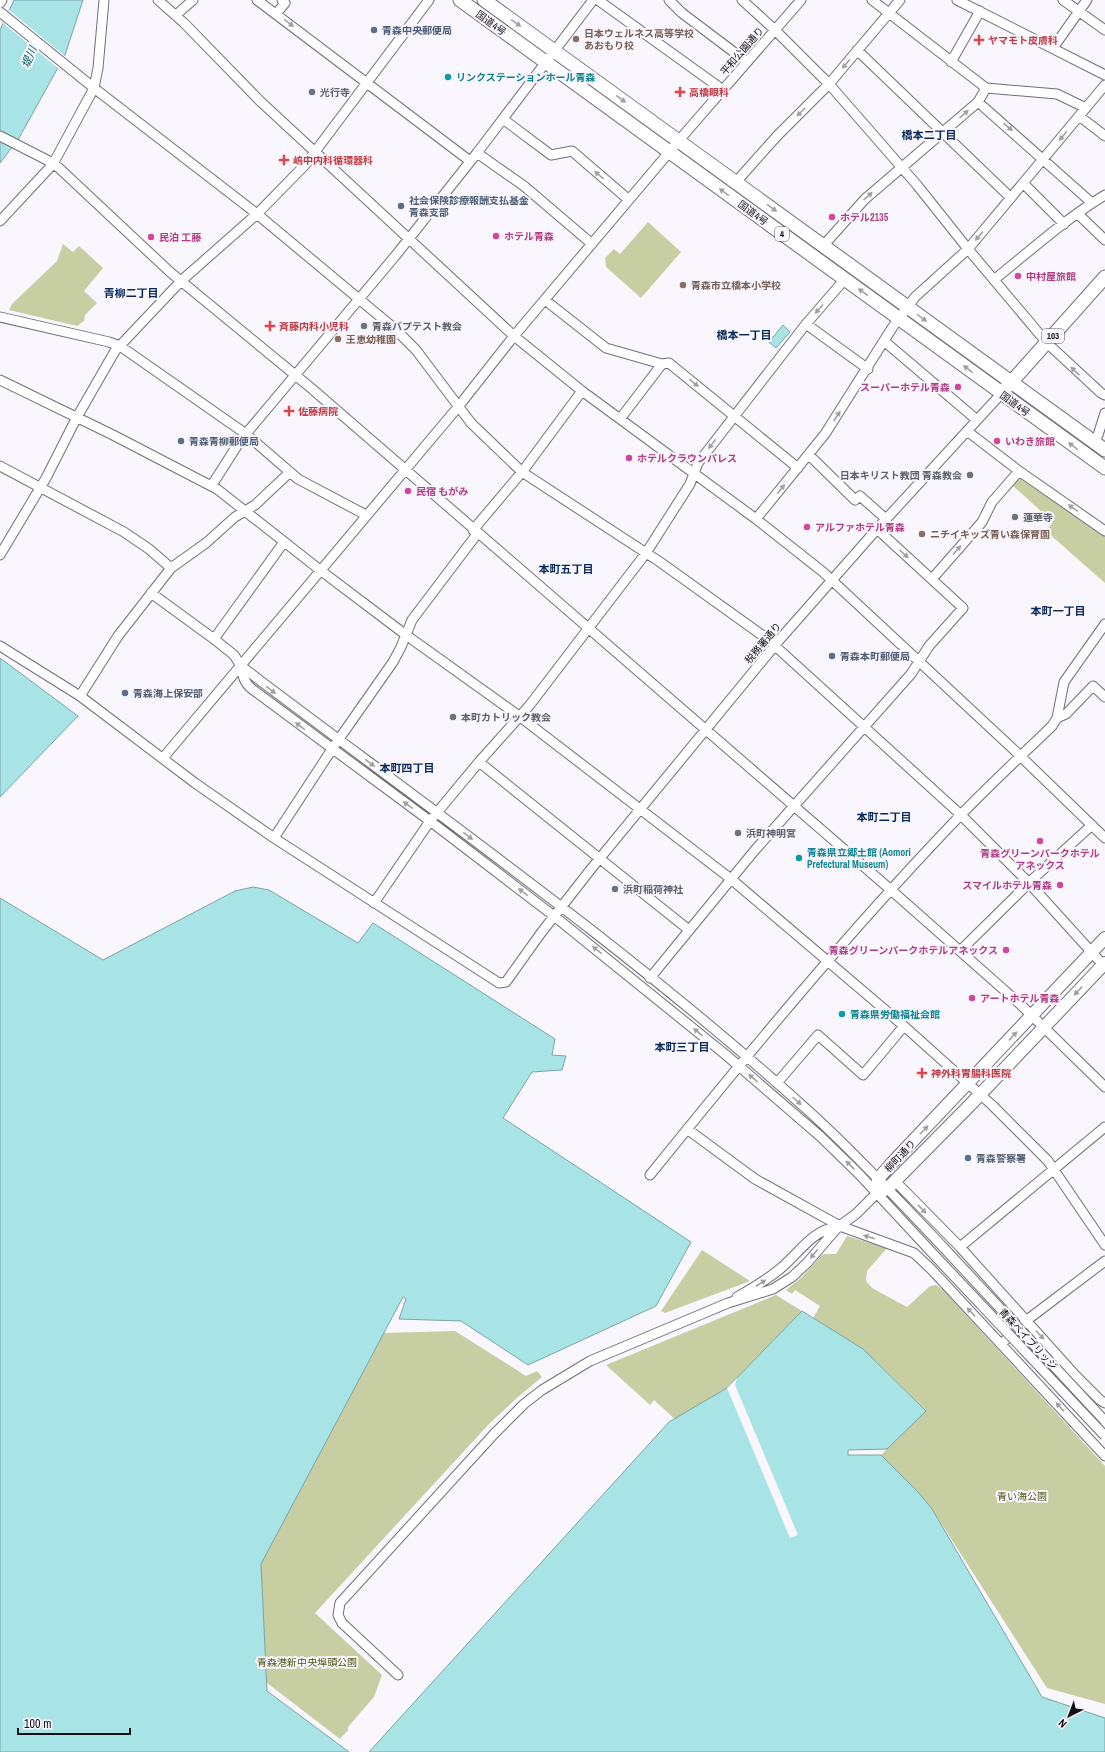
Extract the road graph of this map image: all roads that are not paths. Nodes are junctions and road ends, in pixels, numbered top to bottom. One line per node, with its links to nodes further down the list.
1 (2, 0): 20 (street)
2 (104, 0): 39 (street)
3 (158, 0): 26 (street)
4 (193, 0): 26 (street)
5 (257, 0): 25 (street)
6 (282, 0): 25 (street)
7 (429, 0): 36 (street)
8 (460, 0): 32 (highway, 国道4号 / 4)
9 (484, 0): 30 (highway, 国道4号 / 4, one-way to 30)
10 (593, 0): 30 (street)
11 (598, 0): 41 (street)
12 (669, 0): 33 (street)
13 (742, 0): 27 (street)
14 (801, 0): 27 (street, 平和公園通り)
15 (872, 0): 23 (street)
16 (900, 0): 23 (street)
17 (957, 0): 21 (street)
18 (1063, 0): 22 (street)
19 (1087, 0): 22 (street)
20 (0, 4)
21 (980, 11): 29 (street); 34 (street)
22 (1078, 11): 28 (street); 29 (street)
23 (890, 13): 31 (street); 34 (street)
24 (3, 14): 39 (street)
25 (276, 14): 36 (street, one-way to 36)
26 (176, 15): 50 (street)
27 (775, 30): 33 (street, 平和公園通り); 37 (street)
28 (1105, 30)
29 (1053, 48): 35 (street)
30 (555, 50): 32 (street); 49 (highway, 国道4号 / 4, one-way to 49)
31 (857, 50): 37 (street, one-way to 37); 46 (street)
32 (546, 62): 45 (street); 51 (highway, 国道4号 / 4)
33 (747, 62): 41 (street, 平和公園通り)
34 (951, 62): 40 (street)
35 (1105, 75)
36 (367, 84): 50 (street); 54 (street)
37 (829, 84): 56 (street); 57 (street, one-way to 57)
38 (1105, 85): 43 (street)
39 (94, 88): 55 (street); 63 (street)
40 (986, 88): 42 (street); 43 (street)
41 (723, 90): 49 (street, 平和公園通り)
42 (978, 102): 46 (street, one-way to 42); 53 (street, one-way to 53)
43 (1086, 108): 44 (street)
44 (1079, 116): 48 (street); 53 (street, one-way to 53)
45 (503, 119): 52 (street); 61 (street, one-way to 45)
46 (943, 132): 56 (street); 60 (street)
47 (0, 136): 55 (street)
48 (1105, 136)
49 (679, 141): 51 (street, 平和公園通り); 57 (highway, 国道4号 / 4)
50 (315, 152): 63 (street); 67 (street)
51 (669, 152): 61 (street, 平和公園通り); 73 (highway, 国道4号 / 4, one-way to 51)
52 (477, 153): 54 (street); 69 (street)
53 (1044, 159): 58 (street); 62 (street)
54 (470, 161): 67 (street)
55 (53, 164): 65 (street); 75 (street)
56 (901, 166): 70 (street, one-way to 56); 71 (street)
57 (736, 182): 70 (highway, 国道4号 / 4, one-way to 70)
58 (1023, 183): 60 (street); 66 (street)
59 (1105, 196): 62 (street)
60 (1011, 198): 71 (street, one-way to 71)
61 (629, 200): 69 (street, 平和公園通り)
62 (1092, 203): 64 (street)
63 (257, 214): 75 (street); 76 (street)
64 (1078, 214): 66 (street); 68 (street)
65 (0, 221)
66 (1064, 224): 74 (street)
67 (409, 239): 76 (street); 82 (street)
68 (1105, 240)
69 (592, 244): 77 (street, 平和公園通り)
70 (823, 246): 78 (highway, 国道4号 / 4)
71 (968, 249): 74 (street); 78 (street)
72 (1105, 277): 84 (highway, 103)
73 (845, 279): 80 (highway, 国道4号 / 4, one-way to 73); 81 (street, one-way to 81)
74 (995, 279): 84 (street)
75 (181, 281): 85 (street); 88 (street)
76 (359, 298): 88 (street); 94 (street)
77 (545, 300): 82 (street, 平和公園通り); 86 (street)
78 (907, 307): 80 (street); 90 (highway, 国道4号 / 4, one-way to 90)
79 (0, 317): 85 (street)
80 (899, 318): 83 (street); 92 (highway, 国道4号 / 4, one-way to 80)
81 (806, 324): 87 (street); 96 (street)
82 (514, 336): 91 (street); 94 (street, 平和公園通り)
83 (884, 340): 87 (street); 99 (street)
84 (1047, 343): 90 (highway, 103); 93 (street, one-way to 84)
85 (120, 346): 97 (street); 101 (street)
86 (662, 364): 96 (street, one-way to 96); 98 (street)
87 (868, 369): 104 (street, one-way to 87)
88 (296, 376): 101 (street); 108 (street)
89 (0, 380): 97 (street)
90 (1010, 383): 92 (highway, 103); 102 (highway, 国道4号 / 4)
91 (582, 391): 98 (street); 111 (street)
92 (1001, 394): 99 (street, 税務署通り); 107 (highway, 国道4号 / 4, one-way to 92)
93 (1105, 395)
94 (458, 407): 108 (street, 平和公園通り); 111 (street)
95 (1105, 414): 102 (street)
96 (734, 415): 106 (street); 112 (street, one-way to 112)
97 (77, 417): 113 (street); 114 (street)
98 (620, 419): 112 (street)
99 (977, 420): 100 (street, 税務署通り)
100 (967, 430): 109 (street); 117 (street, 税務署通り)
101 (246, 434): 110 (street); 113 (street)
102 (1094, 442): 103 (highway, 国道4号 / 4)
103 (1105, 450)
104 (809, 455): 106 (street); 117 (street)
105 (0, 466): 114 (street)
106 (798, 468): 118 (street, one-way to 106)
107 (1105, 468)
108 (405, 470): 116 (street, 平和公園通り); 121 (street)
109 (1019, 471): 120 (street, one-way to 109); 127 (street, one-way to 109)
110 (290, 472): 115 (street); 116 (street)
111 (522, 472): 121 (street); 123 (street)
112 (694, 474): 118 (street); 123 (street)
113 (212, 485): 115 (street)
114 (40, 487): 124 (street); 125 (street)
115 (244, 511): 122 (street); 125 (street)
116 (366, 515): 126 (street, 平和公園通り)
117 (886, 519): 119 (street, 税務署通り)
118 (756, 520): 128 (street)
119 (877, 529): 127 (street, one-way to 127); 128 (street, 税務署通り)
120 (1105, 531)
121 (475, 532): 131 (street); 132 (street)
122 (284, 542): 126 (street); 133 (street)
123 (646, 553): 131 (street); 135 (street)
124 (0, 555)
125 (171, 568): 129 (street)
126 (320, 570): 132 (street); 137 (street, 平和公園通り)
127 (932, 579): 136 (street)
128 (832, 580): 135 (street, 税務署通り); 136 (street)
129 (151, 593): 133 (street); 138 (street)
130 (1105, 624): 141 (street)
131 (588, 629): 140 (street); 143 (street)
132 (406, 635): 140 (street); 144 (street)
133 (214, 639): 137 (street)
134 (0, 646): 138 (street, 税務署通り)
135 (775, 646): 142 (street); 143 (street, 税務署通り)
136 (919, 661): 142 (street); 146 (street)
137 (241, 666): 144 (street, one-way to 144); 145 (street, one-way to 137); 147 (street, 平和公園通り)
138 (80, 696): 147 (street, 税務署通り)
139 (1105, 697): 141 (street)
140 (519, 716): 148 (street); 150 (street)
141 (1057, 718): 146 (street)
142 (864, 726): 149 (street); 152 (street)
143 (705, 728): 149 (street); 150 (street, 税務署通り)
144 (338, 740): 145 (street); 151 (street, one-way to 151)
145 (332, 749): 153 (street, one-way to 145); 155 (street)
146 (1021, 756): 152 (street); 154 (street)
147 (163, 758): 155 (street, 税務署通り)
148 (479, 762): 151 (street); 157 (street)
149 (794, 805): 158 (street); 160 (street)
150 (640, 809): 157 (street, 税務署通り); 158 (street)
151 (437, 812): 153 (street); 162 (street, one-way to 162)
152 (961, 815): 159 (street); 160 (street)
153 (430, 821): 161 (street); 163 (street, one-way to 153)
154 (1092, 825): 156 (street); 159 (street)
155 (274, 838): 161 (street, 税務署通り)
156 (1105, 838)
157 (600, 858): 162 (street, 税務署通り); 164 (street)
158 (731, 878): 164 (street); 168 (street)
159 (1029, 883): 166 (street); 167 (street)
160 (892, 890): 166 (street); 168 (street)
161 (374, 903): 163 (street, 税務署通り)
162 (561, 907): 163 (street, 税務署通り); 170 (street)
163 (554, 916): 175 (street, one-way to 163)
164 (689, 930): 170 (street)
165 (1105, 938): 167 (main road, 柳町通り)
166 (960, 951): 171 (street)
167 (1092, 952): 169 (street); 171 (main road, 柳町通り)
168 (829, 961): 172 (street); 174 (street)
169 (1104, 965): 173 (main road, 柳町通り, one-way to 173)
170 (650, 978): 174 (street)
171 (1032, 1016): 173 (street); 177 (main road, 柳町通り, one-way to 171)
172 (904, 1026): 176 (street); 177 (street)
173 (1044, 1027): 178 (street); 179 (main road, 柳町通り)
174 (747, 1057): 175 (street); 176 (street)
175 (739, 1066): 181 (street); 185 (street, one-way to 175)
176 (777, 1083): 184 (street, one-way to 184)
177 (969, 1083): 179 (street); 184 (main road, 柳町通り, one-way to 177)
178 (1105, 1086)
179 (980, 1094): 182 (street); 185 (main road, 柳町通り)
180 (1105, 1127): 182 (street)
181 (687, 1129): 183 (street); 186 (street)
182 (1054, 1170): 187 (street); 188 (street)
183 (650, 1175)
184 (878, 1179): 185 (main road, 柳町通り)
185 (886, 1188): 186 (street); 188 (street, one-way to 188); 194 (street, 青森ベイブリッジ, bridge); 196 (street, 青森ベイブリッジ, bridge)
186 (839, 1226): 190 (street, one-way to 186); 190 (street, one-way to 190); 192 (street, one-way to 186)
187 (1105, 1245)
188 (960, 1247): 191 (street)
189 (1105, 1261): 191 (street)
190 (728, 1303): 198 (street)
191 (1027, 1321): 192 (street); 193 (street, one-way to 193)
192 (1001, 1344): 195 (street, one-way to 192)
193 (1105, 1403)
194 (1105, 1421): 195 (street)
195 (1086, 1436): 197 (street)
196 (1105, 1436)
197 (1105, 1456)
198 (398, 1675)

